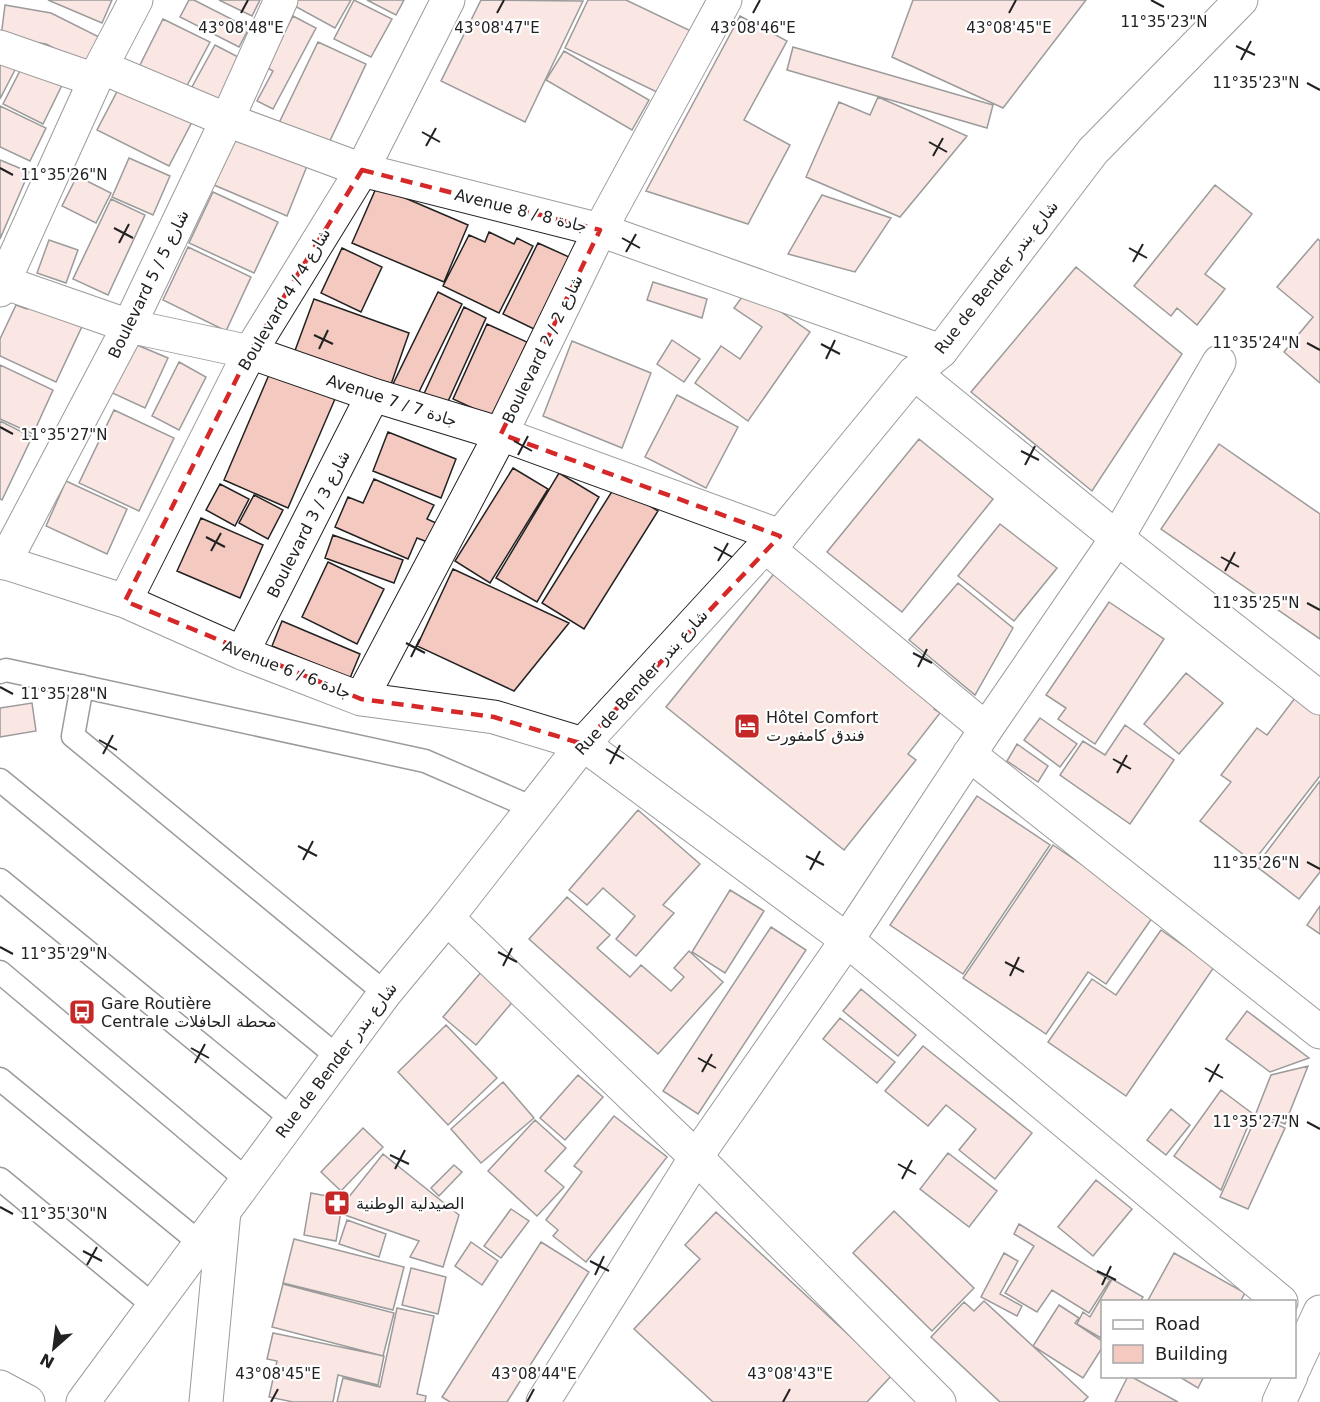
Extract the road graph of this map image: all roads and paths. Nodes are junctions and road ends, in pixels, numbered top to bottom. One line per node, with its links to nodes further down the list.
1 (136, 0): 7 (street)
2 (281, 0): 8 (street, Boulevard 5 / شارع 5)
3 (448, 0): 9 (street, Boulevard 4 / شارع 4)
4 (725, 0): 10 (street, Boulevard 2 / شارع 2)
5 (1241, 0): 13 (street, Rue de Bender شارع بندر)
6 (0, 47): 7 (street, Avenue 8 / جادة 8)
7 (98, 74): 8 (street, Avenue 8 / جادة 8); 11 (street)
8 (227, 120): 9 (street, Avenue 8 / جادة 8); 12 (street, Boulevard 5 / شارع 5)
9 (362, 170): 10 (street, Avenue 8 / جادة 8); 14 (street, Boulevard 4 / شارع 4)
10 (600, 230): 13 (street, Avenue 8 / جادة 8); 18 (street, Boulevard 2 / شارع 2)
11 (1, 284): 12 (street, Avenue 7 / جادة 7)
12 (129, 326): 14 (street, Avenue 7 / جادة 7); 21 (street, Boulevard 5 / شارع 5)
13 (941, 351): 16 (street, Rue de Bender شارع بندر)
14 (250, 352): 17 (street, Avenue 7 / جادة 7); 22 (street, Boulevard 4 / شارع 4)
15 (1219, 362): 19 (street)
16 (914, 373): 19 (street); 20 (street, Rue de Bender شارع بندر)
17 (373, 395): 18 (street, Avenue 7 / جادة 7); 23 (street, Boulevard 3 / شارع 3)
18 (501, 434): 20 (street, Avenue 7 / جادة 7); 27 (street, Boulevard 2 / شارع 2)
19 (1117, 538): 26 (street); 28 (street)
20 (772, 541): 28 (street, Avenue 7 / جادة 7); 29 (street, Rue de Bender شارع بندر)
21 (2, 562): 22 (street, Avenue 6 / جادة 6)
22 (125, 601): 23 (street, Avenue 6 / جادة 6)
23 (242, 653): 27 (street, Avenue 6 / جادة 6)
24 (0, 672): 25 (lane)
25 (82, 687): 31 (lane); 36 (lane)
26 (1320, 698)
27 (361, 699): 29 (street, Avenue 6 / جادة 6)
28 (978, 742): 34 (street); 37 (street, Avenue 7 / جادة 7)
29 (583, 744): 31 (street, Rue de Bender شارع بندر); 34 (street, Avenue 6 / جادة 6)
30 (0, 780): 38 (lane)
31 (533, 808): 33 (street, Rue de Bender شارع بندر)
32 (0, 880): 40 (lane)
33 (447, 918): 36 (street, Rue de Bender شارع بندر); 41 (street)
34 (847, 940): 41 (street); 46 (street, Avenue 6 / جادة 6)
35 (0, 972): 43 (lane)
36 (385, 993): 38 (street, Rue de Bender شارع بندر)
37 (1320, 1032)
38 (338, 1057): 40 (street, Rue de Bender شارع بندر)
39 (0, 1079): 45 (lane)
40 (292, 1119): 43 (street, Rue de Bender شارع بندر)
41 (696, 1157): 55 (street); 56 (street)
42 (0, 1179): 47 (lane)
43 (247, 1180): 44 (street, Rue de Bender شارع بندر)
44 (224, 1211): 45 (street, Rue de Bender شارع بندر); 54 (street)
45 (200, 1243): 47 (street, Rue de Bender شارع بندر)
46 (1279, 1300)
47 (154, 1306): 53 (street, Rue de Bender شارع بندر)
48 (1309, 1318): 49 (street)
49 (1296, 1361)
50 (1291, 1378): 57 (street)
51 (0, 1387): 52 (street)
52 (28, 1402)
53 (83, 1402)
54 (206, 1402)
55 (543, 1402)
56 (939, 1402)
57 (1279, 1402)

